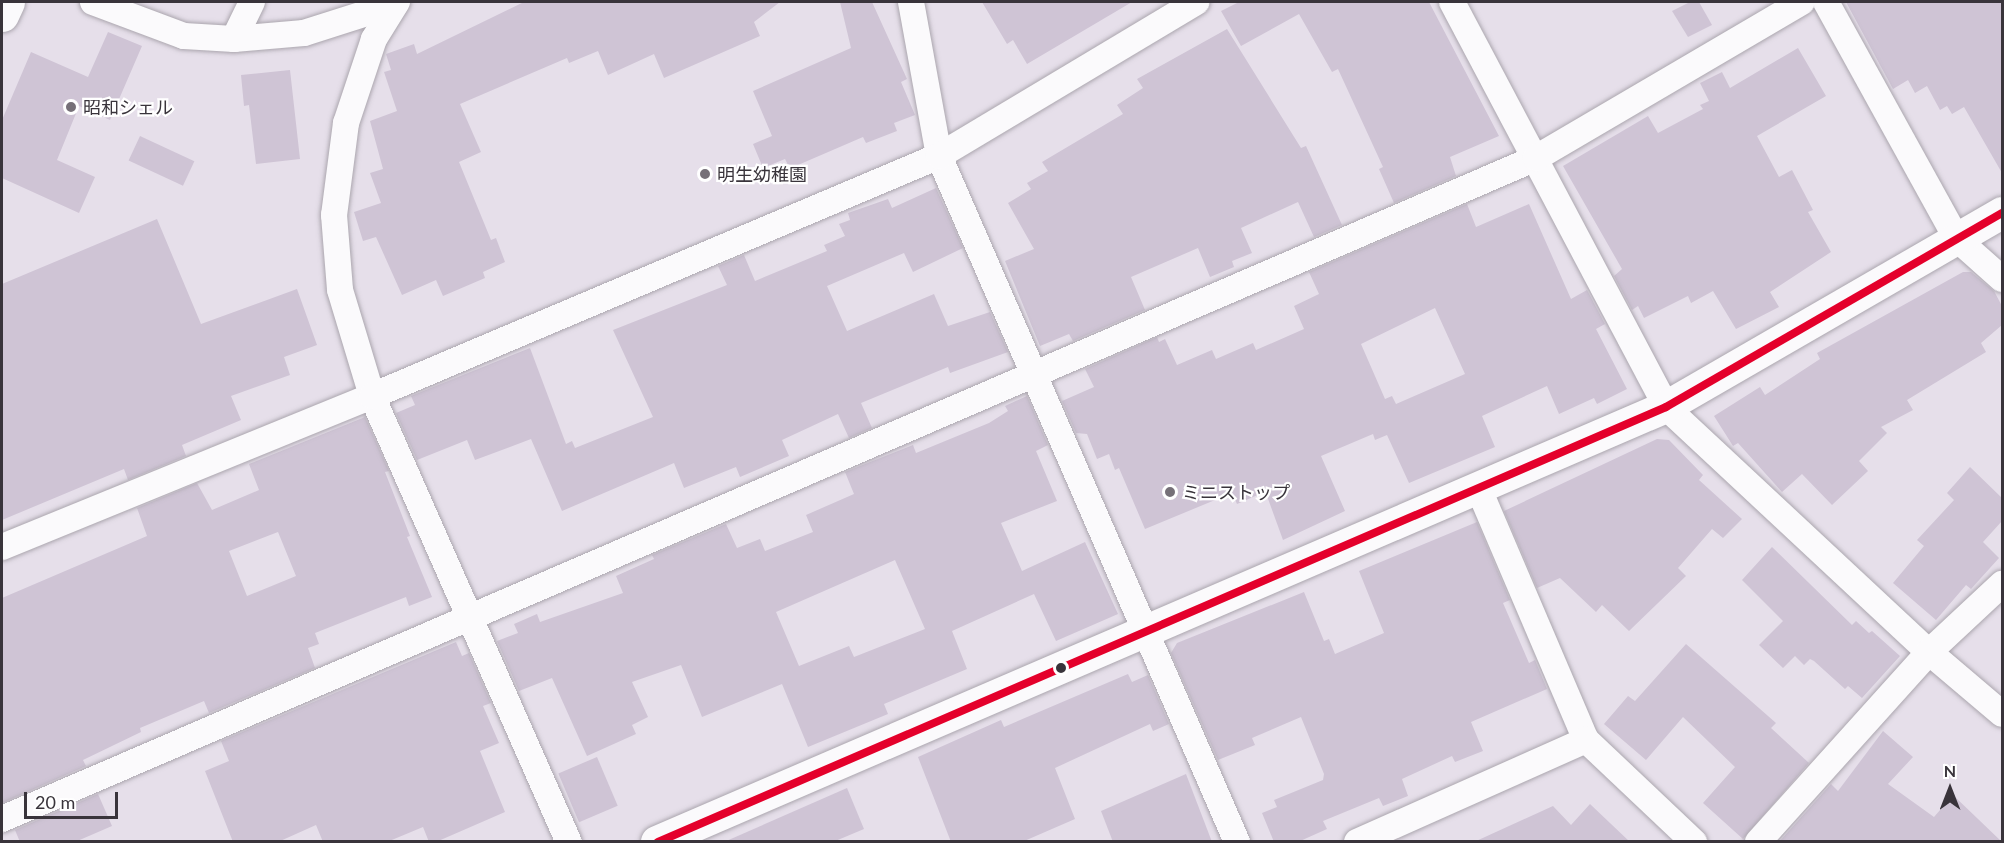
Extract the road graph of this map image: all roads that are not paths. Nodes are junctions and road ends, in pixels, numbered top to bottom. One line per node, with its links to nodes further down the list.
1 (8, 2): 10 (main road)
2 (93, 2): 11 (street)
3 (252, 2): 11 (street)
4 (911, 2): 12 (street)
5 (1196, 2): 12 (street)
6 (1452, 2): 13 (street)
7 (1802, 2): 13 (street)
8 (1826, 2): 15 (street)
9 (396, 3): 11 (street); 18 (street)
10 (2, 15)
11 (234, 39)
12 (939, 156): 17 (street); 18 (street)
13 (1536, 158): 17 (street); 19 (street)
14 (2002, 213): 15 (street)
15 (1957, 239): 16 (street); 19 (street)
16 (2002, 279)
17 (1034, 371): 23 (street); 24 (street)
18 (372, 396): 21 (street); 23 (street)
19 (1666, 407): 20 (street); 25 (street)
20 (1478, 487): 24 (street); 27 (street)
21 (2, 547)
22 (2002, 584): 25 (street)
23 (468, 616): 28 (street); 29 (street)
24 (1149, 631): 30 (street); 31 (street)
25 (1929, 652): 26 (street); 34 (street)
26 (2002, 714)
27 (1586, 740): 32 (street); 33 (street)
28 (2, 819)
29 (568, 842)
30 (657, 842)
31 (1237, 842)
32 (1357, 842)
33 (1694, 842)
34 (1758, 842)

